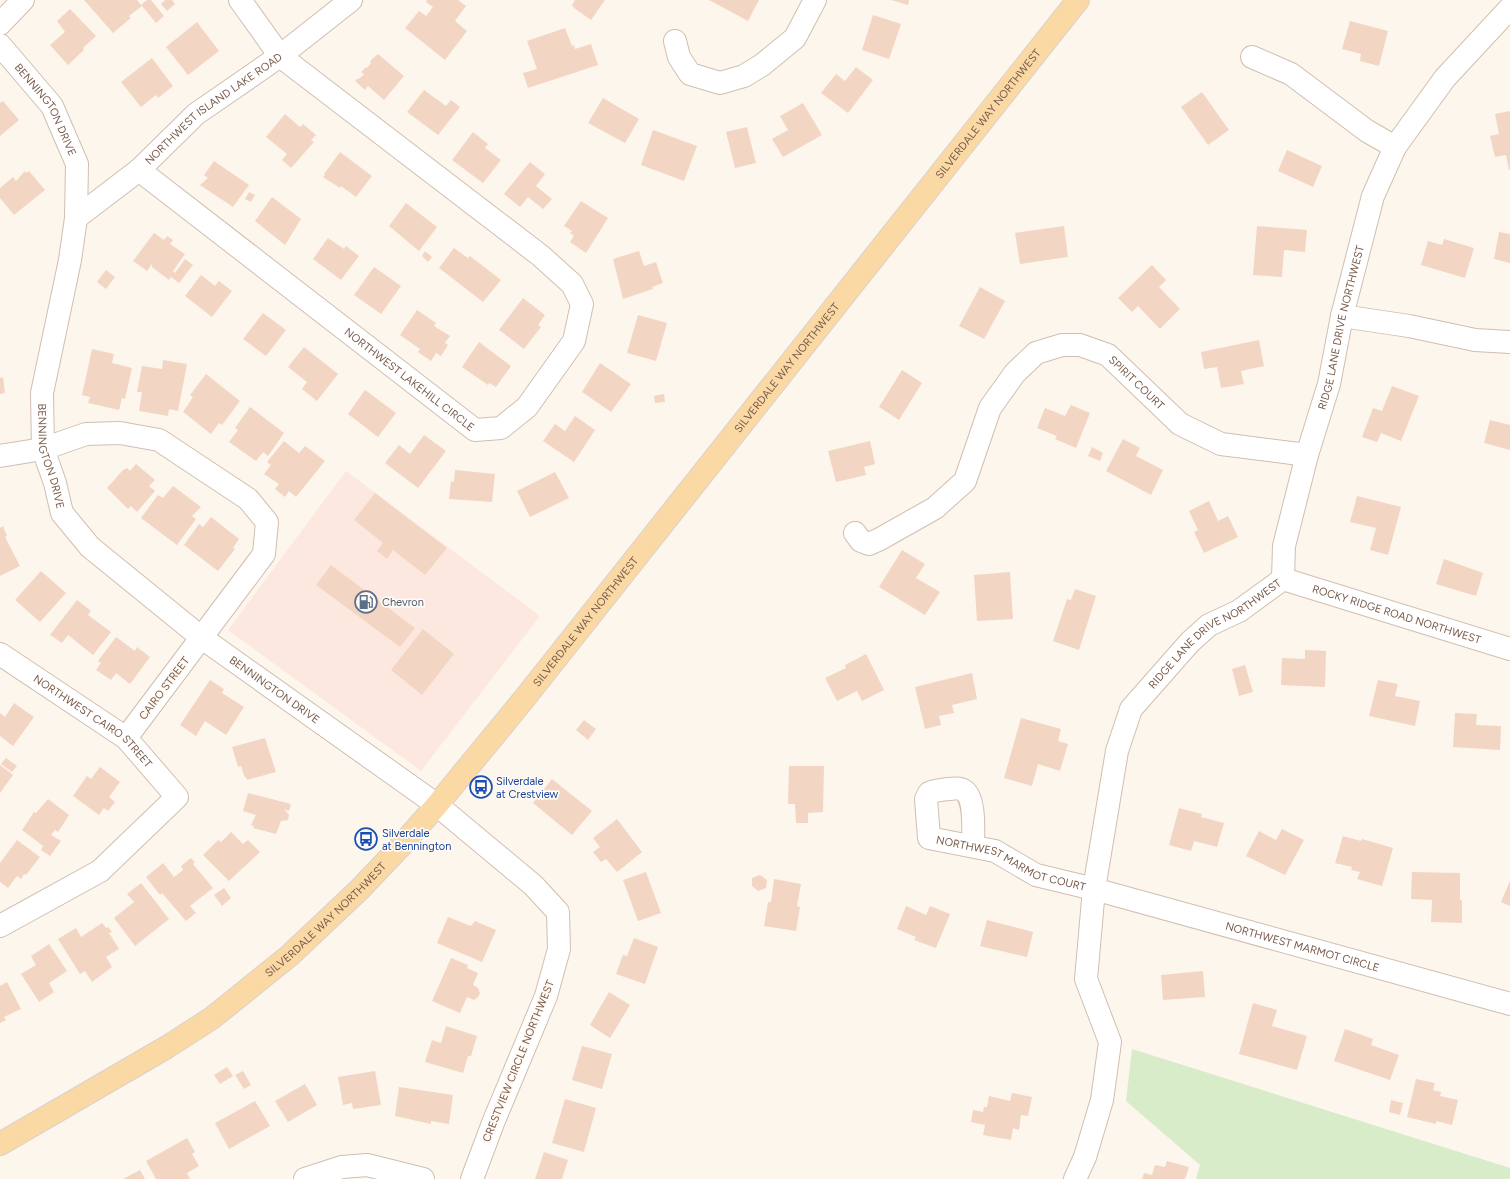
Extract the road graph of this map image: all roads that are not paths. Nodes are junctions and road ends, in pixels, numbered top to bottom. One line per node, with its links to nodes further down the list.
1 (23, 0): 7 (street)
2 (240, 0): 10 (street, NORTHWEST LAKEHILL CIRCLE)
3 (351, 0): 10 (street, NORTHWEST ISLAND LAKE ROAD)
4 (815, 0): 8 (street)
5 (1078, 0): 26 (main road, SILVERDALE WAY NORTHWEST)
6 (1510, 8): 12 (street, RIDGE LANE DRIVE NORTHWEST)
7 (0, 24)
8 (675, 41)
9 (0, 45): 14 (street, BENNINGTON DRIVE)
10 (280, 56): 13 (street, NORTHWEST ISLAND LAKE ROAD); 13 (street, NORTHWEST LAKEHILL CIRCLE)
11 (1252, 57): 12 (street)
12 (1395, 147): 15 (street, RIDGE LANE DRIVE NORTHWEST)
13 (139, 170): 14 (street, NORTHWEST ISLAND LAKE ROAD)
14 (76, 218): 17 (street, BENNINGTON DRIVE)
15 (1342, 316): 16 (street); 18 (street, RIDGE LANE DRIVE NORTHWEST)
16 (1510, 342)
17 (43, 449): 19 (street, CAIRO STREET); 22 (street, BENNINGTON DRIVE); 22 (street, CAIRO STREET)
18 (1307, 455): 20 (street, SPIRIT COURT); 21 (street, RIDGE LANE DRIVE NORTHWEST)
19 (0, 456)
20 (855, 532)
21 (1283, 579): 23 (street, ROCKY RIDGE ROAD NORTHWEST); 28 (street, RIDGE LANE DRIVE NORTHWEST)
22 (202, 638): 25 (street, CAIRO STREET); 26 (street, BENNINGTON DRIVE)
23 (1510, 649)
24 (0, 654): 25 (street, NORTHWEST CAIRO STREET)
25 (126, 738): 29 (street, NORTHWEST CAIRO STREET)
26 (437, 806): 31 (main road, SILVERDALE WAY NORTHWEST); 34 (street, CRESTVIEW CIRCLE NORTHWEST)
27 (972, 846): 27 (street, NORTHWEST MARMOT COURT); 28 (street, NORTHWEST MARMOT COURT)
28 (1094, 889): 30 (street, NORTHWEST MARMOT CIRCLE); 35 (street, RIDGE LANE DRIVE NORTHWEST)
29 (0, 926)
30 (1510, 1004)
31 (0, 1144)
32 (305, 1179): 33 (street)
33 (423, 1179)
34 (472, 1179)
35 (1075, 1179)

